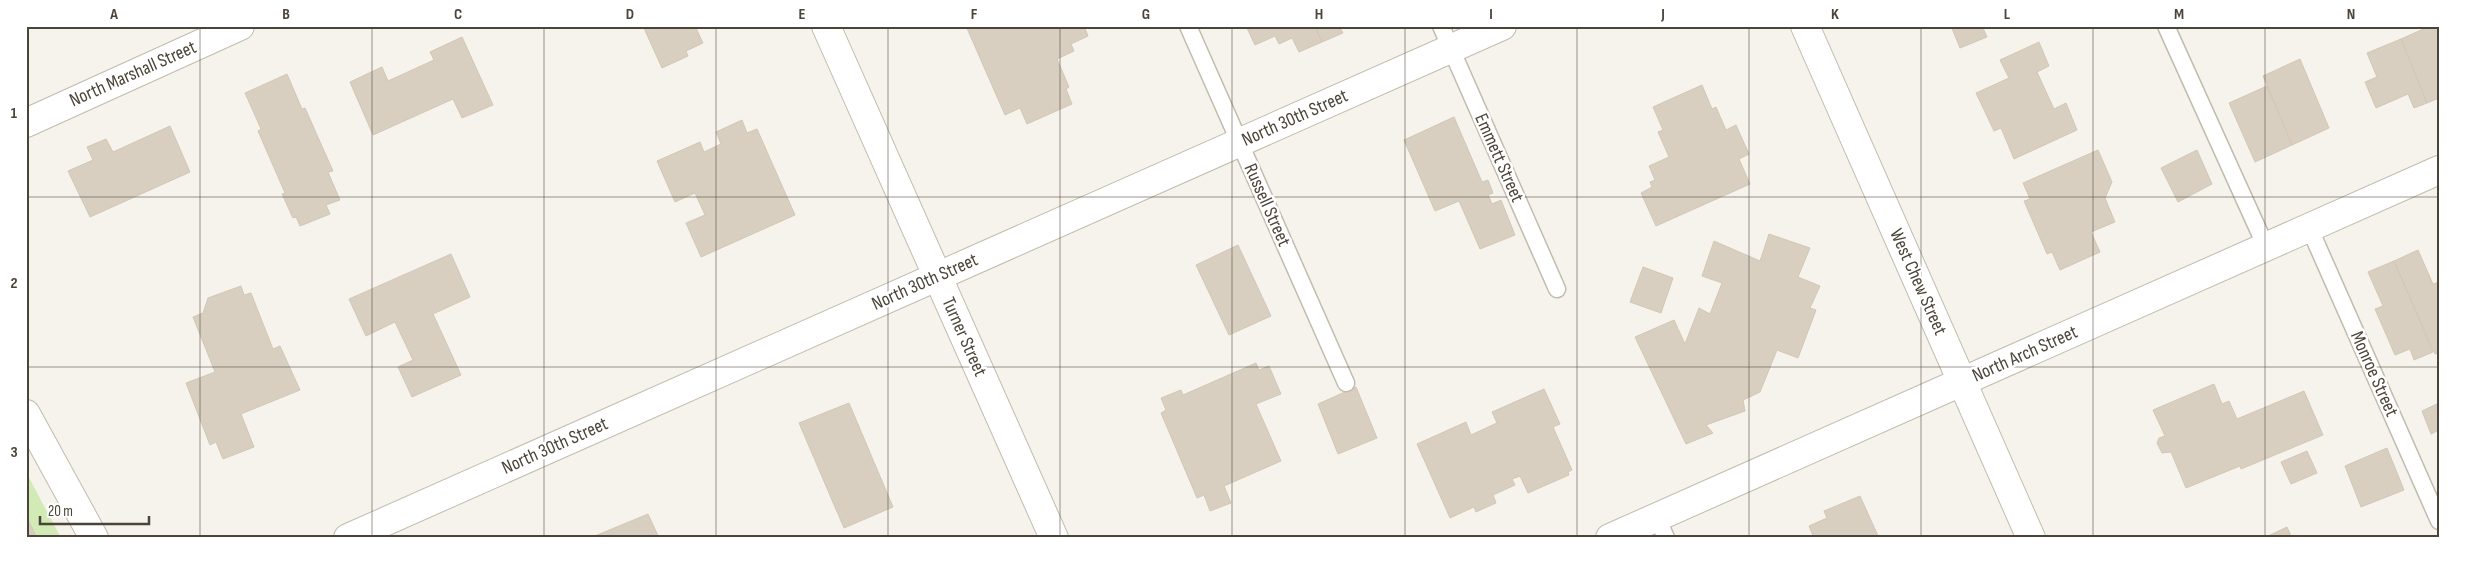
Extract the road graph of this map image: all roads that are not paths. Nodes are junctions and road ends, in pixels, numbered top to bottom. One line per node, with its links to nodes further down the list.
1 (240, 26): 8 (street, North Marshall Street)
2 (826, 26): 13 (street, Turner Street)
3 (1188, 26): 9 (lane, Russell Street)
4 (1502, 26): 7 (street, North 30th Street)
5 (1805, 26): 15 (street, West Chew Street)
6 (2166, 26): 12 (lane)
7 (1446, 38): 9 (street, North 30th Street); 14 (lane, Emmett Street)
8 (26, 122)
9 (1240, 143): 13 (street, North 30th Street); 16 (lane, Russell Street)
10 (2439, 170): 11 (street, North Arch Street)
11 (2309, 227): 12 (street, North Arch Street); 18 (lane, Monroe Street)
12 (2266, 247): 15 (street, North Arch Street)
13 (937, 277): 21 (street, North 30th Street); 22 (street, Turner Street)
14 (1557, 289)
15 (1962, 382): 19 (street, North Arch Street); 24 (street, West Chew Street)
16 (1346, 383)
17 (26, 414): 20 (street)
18 (2439, 521)
19 (1661, 527): 23 (street, North Arch Street)
20 (94, 538)
21 (348, 538)
22 (1054, 538)
23 (1610, 538)
24 (2031, 538)

